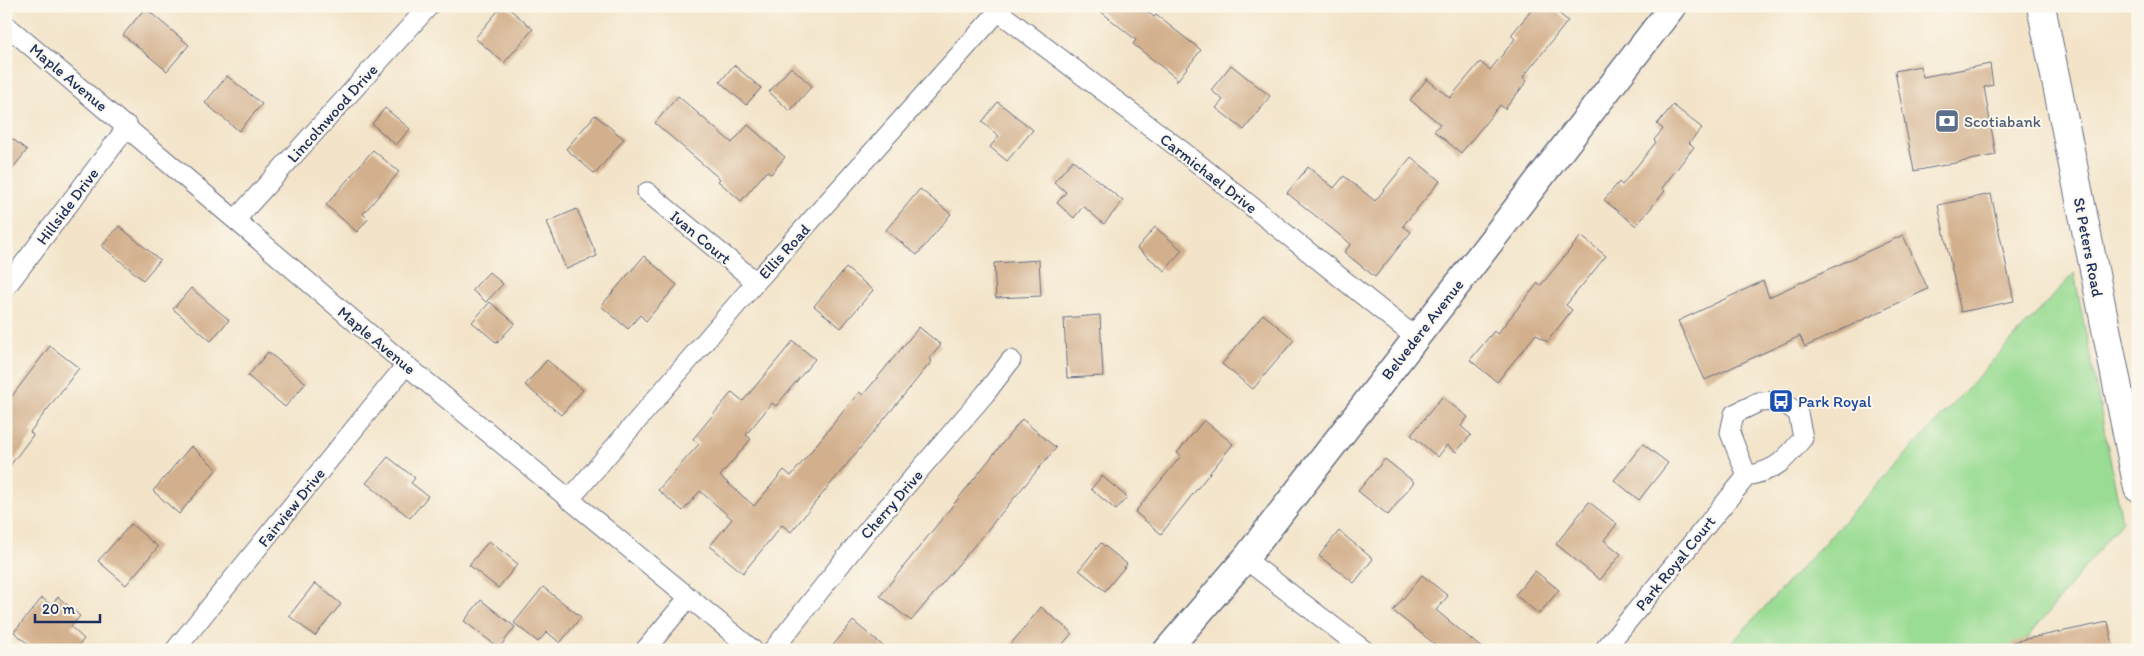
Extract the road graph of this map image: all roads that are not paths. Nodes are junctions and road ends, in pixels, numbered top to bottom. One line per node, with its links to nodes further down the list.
1 (428, 6): 8 (street, Lincolnwood Drive)
2 (1673, 6): 11 (main road, Belvedere Avenue)
3 (2042, 6): 15 (main road, St Peters Road)
4 (1001, 9): 9 (street, Ellis Road); 11 (street, Carmichael Drive)
5 (6, 25): 6 (street, Maple Avenue)
6 (128, 126): 8 (street, Maple Avenue); 10 (street, Hillside Drive)
7 (647, 192): 9 (street, Ivan Court)
8 (236, 219): 13 (street, Maple Avenue)
9 (756, 282): 16 (street, Ellis Road)
10 (6, 287)
11 (1415, 337): 17 (main road, Belvedere Avenue)
12 (1011, 360): 22 (street, Cherry Drive)
13 (406, 365): 16 (street, Maple Avenue); 19 (street, Fairview Drive)
14 (1747, 476): 25 (street, Park Royal Court)
15 (2138, 488)
16 (570, 500): 18 (street, Maple Avenue)
17 (1245, 558): 23 (main road, Belvedere Avenue); 24 (street)
18 (689, 597): 20 (street); 21 (street, Maple Avenue)
19 (175, 650)
20 (645, 650)
21 (753, 650)
22 (774, 650)
23 (1168, 650)
24 (1364, 650)
25 (1604, 650)

